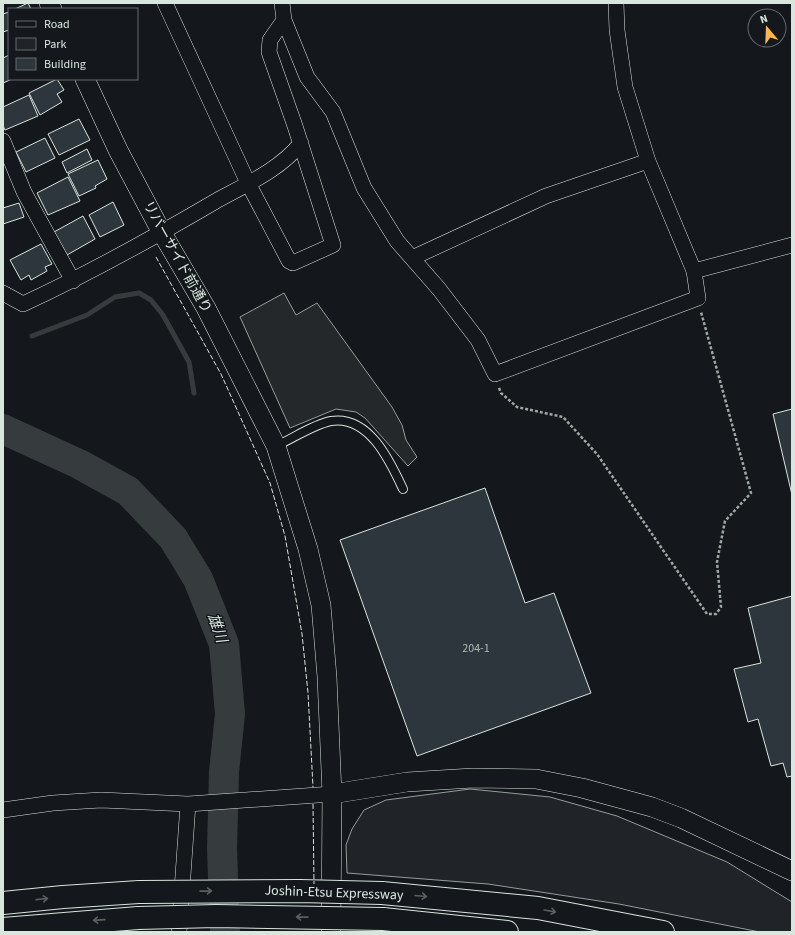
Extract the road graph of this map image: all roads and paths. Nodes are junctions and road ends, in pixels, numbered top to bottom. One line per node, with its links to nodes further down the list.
1 (165, 3): 9 (street)
2 (282, 3): 4 (street)
3 (616, 3): 8 (street)
4 (284, 20): 7 (street); 12 (street)
5 (85, 80): 10 (street, リバーサイド前通り)
6 (3, 141): 14 (street)
7 (301, 143): 9 (street); 9 (street)
8 (648, 161): 12 (street); 13 (street)
9 (248, 183): 10 (street)
10 (162, 233): 14 (street); 18 (street, リバーサイド前通り)
11 (792, 245): 13 (street)
12 (412, 258): 17 (street)
13 (694, 271): 16 (street)
14 (73, 281): 15 (street)
15 (3, 293)
16 (698, 298): 17 (street); 17 (path)
17 (495, 374)
18 (272, 440): 19 (lane); 20 (street, リバーサイド前通り)
19 (403, 489)
20 (332, 794): 21 (street); 23 (street); 27 (street, リバーサイド前通り)
21 (193, 804): 22 (street); 26 (street)
22 (3, 810)
23 (792, 871)
24 (3, 903): 29 (highway, Joshin-Etsu Expressway, one-way to 29, bridge)
25 (3, 929): 28 (highway, Joshin-Etsu Expressway, one-way to 25, bridge)
26 (179, 932)
27 (331, 932)
28 (507, 932)
29 (663, 932)

